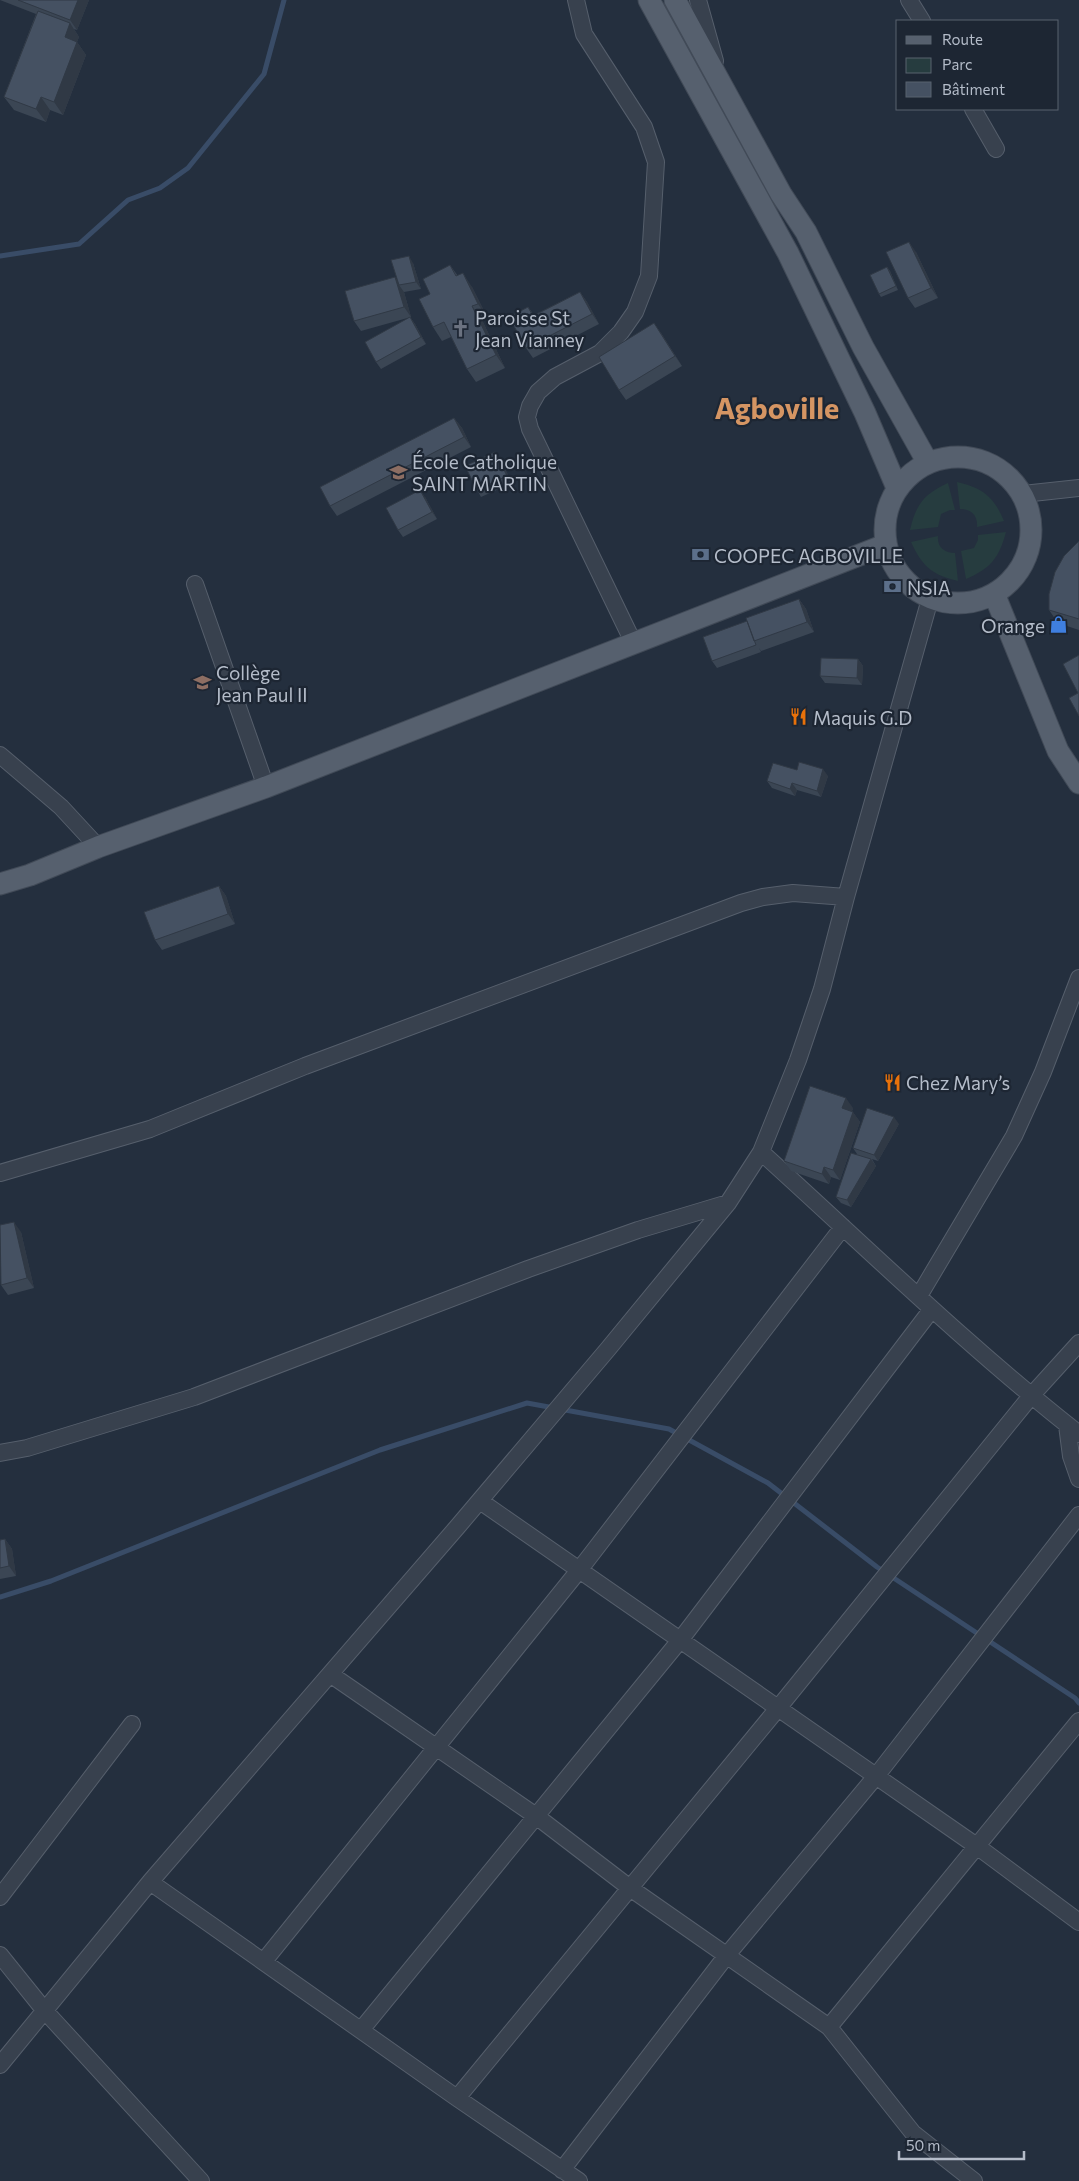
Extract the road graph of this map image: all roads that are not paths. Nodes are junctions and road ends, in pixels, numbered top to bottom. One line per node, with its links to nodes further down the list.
1 (576, 0): 18 (street)
2 (649, 0): 11 (main road)
3 (675, 0): 7 (main road)
4 (698, 0): 7 (street)
5 (909, 0): 6 (street)
6 (921, 20)
7 (721, 84): 10 (main road)
8 (974, 110): 9 (street)
9 (996, 150)
10 (928, 463): 11 (main road); 13 (main road)
11 (897, 488): 14 (main road)
12 (1079, 488): 13 (street)
13 (1023, 494): 16 (main road)
14 (885, 545): 17 (main road); 18 (main road)
15 (195, 584): 21 (street)
16 (995, 596): 17 (main road); 20 (main road)
17 (930, 600): 24 (street)
18 (634, 644): 21 (main road)
19 (0, 756): 22 (street)
20 (1079, 783)
21 (266, 787): 22 (main road)
22 (98, 847): 23 (main road)
23 (0, 884)
24 (846, 897): 26 (street); 27 (street)
25 (1079, 978): 30 (street)
26 (761, 1152): 28 (street); 29 (street)
27 (0, 1173)
28 (728, 1204): 35 (street); 37 (street)
29 (843, 1227): 30 (street); 39 (street)
30 (919, 1296): 31 (street)
31 (932, 1309): 33 (street); 40 (street)
32 (1079, 1343): 33 (street)
33 (1031, 1396): 34 (street); 42 (street)
34 (1073, 1430): 36 (street)
35 (0, 1453)
36 (1079, 1479)
37 (480, 1501): 39 (street); 41 (street)
38 (1079, 1515): 46 (street)
39 (580, 1569): 40 (street); 45 (street)
40 (681, 1639): 42 (street); 47 (street)
41 (330, 1674): 45 (street); 49 (street)
42 (779, 1707): 46 (street); 50 (street)
43 (1079, 1721): 48 (street)
44 (132, 1724): 51 (street)
45 (437, 1747): 47 (street); 55 (street)
46 (877, 1776): 48 (street); 54 (street)
47 (536, 1816): 50 (street); 58 (street)
48 (978, 1847): 52 (street); 57 (street)
49 (150, 1882): 55 (street); 56 (street)
50 (630, 1888): 54 (street); 60 (street)
51 (0, 1897)
52 (1079, 1922)
53 (0, 1955): 56 (street)
54 (726, 1955): 57 (street); 61 (street)
55 (264, 1961): 58 (street)
56 (45, 2011): 59 (street); 62 (street)
57 (829, 2027): 64 (street)
58 (361, 2030): 60 (street)
59 (0, 2065)
60 (457, 2098): 61 (street)
61 (562, 2170): 63 (street)
62 (201, 2181)
63 (579, 2181)
64 (974, 2181)

